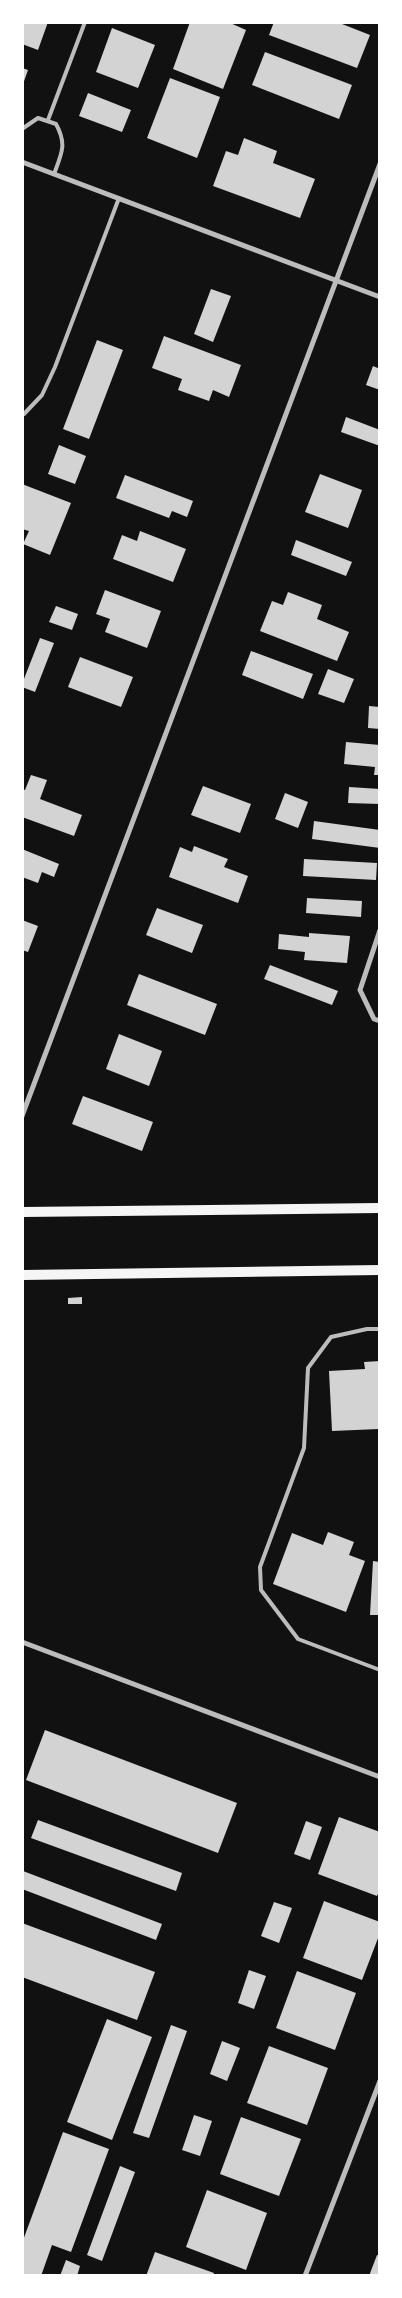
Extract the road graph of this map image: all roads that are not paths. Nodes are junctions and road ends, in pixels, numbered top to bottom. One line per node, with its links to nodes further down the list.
1 (85, 22): 2 (lane)
2 (48, 120): 3 (lane); 6 (lane)
3 (22, 128)
4 (22, 162): 6 (street)
5 (380, 164): 7 (street)
6 (54, 174): 8 (street)
7 (377, 177): 9 (street)
8 (118, 198): 9 (street); 11 (lane)
9 (336, 280): 10 (street); 14 (street)
10 (380, 296)
11 (24, 414)
12 (380, 930): 13 (street)
13 (380, 1021)
14 (22, 1116)
15 (380, 1208): 16 (main road)
16 (22, 1212)
17 (380, 1270): 18 (main road)
18 (22, 1275)
19 (380, 1329): 21 (lane)
20 (22, 1642): 22 (street)
21 (380, 1670)
22 (380, 1778)
23 (380, 2081): 24 (street)
24 (305, 2276)

